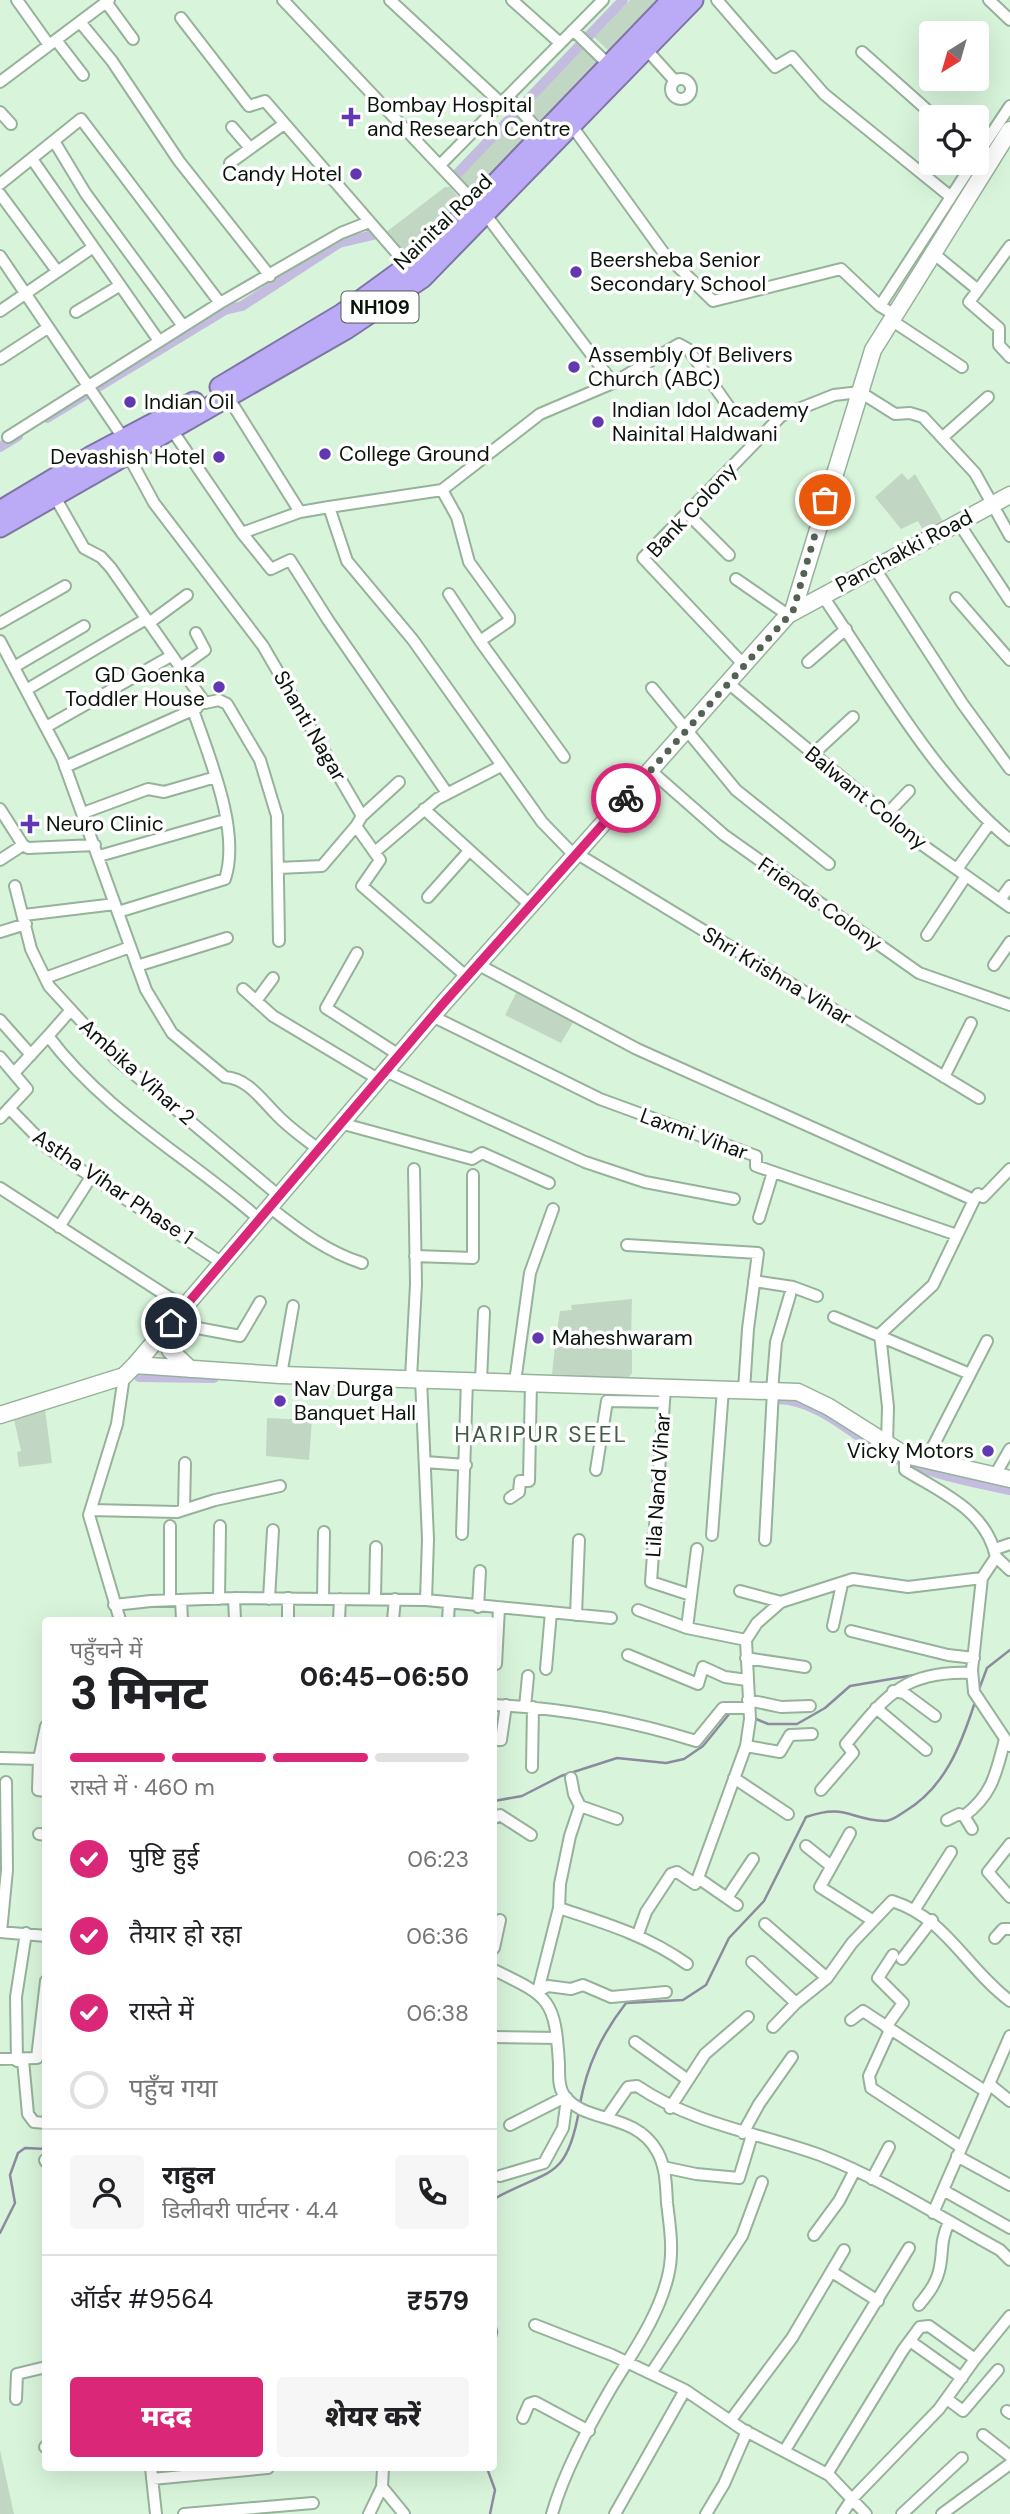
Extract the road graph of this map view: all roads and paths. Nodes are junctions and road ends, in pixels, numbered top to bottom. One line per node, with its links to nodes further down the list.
1 (17, 0): 16 (street)
2 (283, 0): 39 (street)
3 (390, 0): 24 (street)
4 (512, 0): 17 (street)
5 (603, 0): 14 (street)
6 (672, 0): 20 (highway, Nainital Road / NH109)
7 (693, 0): 18 (highway, Nainital Road / NH109)
8 (717, 0): 43 (street)
9 (989, 0): 12 (street)
10 (108, 1): 13 (street); 15 (street)
11 (181, 18): 30 (street)
12 (1010, 20)
13 (80, 22): 16 (street); 52 (street)
14 (579, 37): 17 (street); 20 (street)
15 (133, 39)
16 (52, 43): 21 (street); 23 (street)
17 (560, 43): 24 (street)
18 (646, 49): 22 (street); 28 (highway, Nainital Road / NH109)
19 (862, 52): 25 (street)
20 (609, 65): 28 (highway, Nainital Road / NH109)
21 (83, 75)
22 (675, 81)
23 (0, 82)
24 (512, 105): 33 (street); 39 (street)
25 (922, 105)
26 (1010, 106): 34 (street)
27 (0, 112): 29 (street)
28 (567, 120): 33 (highway, Nainital Road / NH109); 44 (highway, Nainital Road / NH109); 57 (street)
29 (11, 124)
30 (284, 124): 36 (street); 45 (street)
31 (232, 127): 36 (street)
32 (1010, 130): 48 (main road)
33 (543, 135): 44 (highway, Nainital Road / NH109)
34 (989, 138)
35 (54, 141): 37 (street); 56 (street); 61 (street)
36 (250, 148): 38 (street)
37 (32, 159): 41 (street); 47 (street)
38 (230, 163)
39 (440, 166): 44 (street)
40 (965, 175): 43 (street)
41 (0, 184)
42 (0, 194): 50 (street)
43 (951, 197): 57 (street)
44 (481, 210): 51 (highway, Nainital Road / NH109); 68 (street)
45 (369, 222): 51 (street); 52 (street)
46 (1010, 246): 54 (street)
47 (92, 248): 50 (street); 53 (street)
48 (933, 253): 54 (street); 60 (main road)
49 (0, 256): 55 (street, Shanti Nagar)
50 (57, 271): 55 (street)
51 (414, 272): 71 (highway, Nainital Road / NH109); 77 (highway, Nainital Road / NH109)
52 (270, 276): 56 (street)
53 (119, 286): 59 (street); 64 (street)
54 (978, 290): 63 (street)
55 (24, 293): 58 (street); 62 (street, Shanti Nagar)
56 (220, 303): 61 (street)
57 (880, 306): 60 (street)
58 (0, 311)
59 (76, 312)
60 (893, 317): 67 (street); 70 (main road)
61 (183, 326): 64 (street)
62 (46, 329): 66 (street); 69 (street, Shanti Nagar)
63 (1005, 336): 65 (street)
64 (159, 341): 69 (street)
65 (1010, 357)
66 (0, 359)
67 (962, 367)
68 (614, 383): 73 (street); 79 (street)
69 (90, 389): 75 (street); 77 (street, Shanti Nagar)
70 (860, 392): 76 (street); 85 (street, Bank Colony); 99 (main road)
71 (228, 397): 74 (highway, Nainital Road / NH109); 84 (street)
72 (988, 397): 76 (street)
73 (729, 407)
74 (172, 430): 77 (highway, Nainital Road / NH109); 88 (street)
75 (8, 437)
76 (943, 437): 81 (street)
77 (126, 447): 78 (highway, Nainital Road / NH109); 135 (street, Shanti Nagar)
78 (51, 489): 83 (highway, Nainital Road / NH109); 87 (highway, Nainital Road / NH109); 100 (street)
79 (442, 490): 82 (street); 106 (street)
80 (1010, 495): 81 (main road, Panchakki Road)
81 (992, 505): 86 (main road, Panchakki Road); 89 (street)
82 (329, 507): 84 (street); 123 (street, Shri Krishna Vihar)
83 (0, 511)
84 (300, 512): 88 (street)
85 (687, 513): 90 (street); 110 (street, Bank Colony)
86 (958, 522): 91 (main road, Panchakki Road); 98 (street)
87 (0, 527)
88 (242, 533): 130 (street)
89 (1010, 536)
90 (729, 555)
91 (874, 567): 95 (main road, Panchakki Road); 125 (street)
92 (736, 579): 99 (street)
93 (65, 586): 101 (street)
94 (449, 594): 106 (street)
95 (822, 594): 99 (main road, Panchakki Road); 103 (street)
96 (187, 595): 100 (street)
97 (956, 598): 108 (street)
98 (1010, 601)
99 (790, 613): 110 (main road, Panchakki Road)
100 (147, 621): 107 (street); 115 (street)
101 (0, 623)
102 (84, 626): 111 (street)
103 (846, 629): 109 (street); 137 (street)
104 (196, 634): 112 (street)
105 (0, 641): 111 (street)
106 (480, 641): 122 (street)
107 (171, 656): 112 (street); 119 (street)
108 (1010, 660)
109 (808, 662)
110 (743, 664): 113 (main road, Panchakki Road)
111 (14, 667): 115 (street)
112 (180, 668): 116 (street)
113 (727, 682): 120 (main road, Panchakki Road); 121 (street, Balwant Colony)
114 (652, 688): 120 (street)
115 (26, 690): 119 (street)
116 (205, 703): 117 (street); 147 (street)
117 (192, 710): 124 (street); 127 (street)
118 (853, 717): 121 (street)
119 (46, 727): 124 (street)
120 (686, 728): 126 (main road, Panchakki Road); 146 (street)
121 (813, 754): 134 (street, Balwant Colony)
122 (564, 757)
123 (501, 766): 130 (street); 144 (street, Shri Krishna Vihar)
124 (65, 767): 133 (street)
125 (1010, 769)
126 (650, 770): 144 (main road, Panchakki Road); 171 (street, Friends Colony)
127 (216, 777): 133 (street); 136 (street)
128 (398, 782): 135 (street)
129 (909, 791): 134 (street)
130 (447, 793): 132 (street)
131 (0, 809): 140 (street)
132 (424, 809): 142 (street); 143 (street)
133 (83, 813): 141 (street)
134 (886, 815): 148 (street, Balwant Colony)
135 (362, 816): 138 (street)
136 (225, 820): 141 (street); 155 (street)
137 (990, 823): 139 (street); 148 (street)
138 (356, 826): 142 (street); 147 (street)
139 (1010, 840)
140 (23, 845): 141 (street); 145 (street)
141 (97, 851): 155 (street)
142 (376, 851): 166 (street)
143 (470, 851): 151 (street); 153 (street)
144 (575, 854): 153 (main road, Panchakki Road); 182 (street, Shri Krishna Vihar)
145 (0, 860)
146 (829, 864)
147 (278, 868): 160 (street)
148 (961, 873): 152 (street, Balwant Colony); 158 (street)
149 (15, 886): 156 (street, Ambika Vihar 2)
150 (1010, 886): 152 (street)
151 (428, 897)
152 (1000, 900): 154 (street, Balwant Colony)
153 (530, 905): 166 (main road, Panchakki Road)
154 (1010, 907)
155 (117, 908): 156 (street); 162 (street)
156 (25, 919): 157 (street); 167 (street, Ambika Vihar 2)
157 (0, 933)
158 (927, 935)
159 (227, 937): 165 (street)
160 (279, 940)
161 (1010, 942): 164 (street)
162 (130, 947): 165 (street); 167 (street)
163 (357, 953): 178 (street)
164 (994, 965)
165 (137, 966): 187 (street)
166 (472, 970): 173 (main road, Panchakki Road); 196 (street)
167 (45, 978): 172 (street, Ambika Vihar 2)
168 (273, 978): 170 (street)
169 (243, 989): 170 (street)
170 (256, 1000): 181 (street)
171 (1010, 1004)
172 (70, 1011): 176 (street); 197 (street, Ambika Vihar 2)
173 (432, 1016): 178 (main road, Panchakki Road); 189 (street, Laxmi Vihar)
174 (0, 1020): 177 (street)
175 (971, 1023): 182 (street)
176 (48, 1037): 177 (street); 197 (street)
177 (31, 1055): 180 (street)
178 (399, 1055): 181 (main road, Panchakki Road)
179 (0, 1057): 180 (street)
180 (14, 1073): 184 (street)
181 (382, 1075): 186 (main road, Panchakki Road); 195 (street)
182 (944, 1077): 183 (street, Shri Krishna Vihar)
183 (979, 1098)
184 (9, 1108): 185 (street); 192 (street, Astha Vihar Phase 1)
185 (0, 1118)
186 (340, 1123): 187 (main road, Panchakki Road); 193 (street)
187 (318, 1149): 197 (main road, Panchakki Road)
188 (414, 1169): 203 (street)
189 (773, 1172): 199 (street); 201 (street, Laxmi Vihar)
190 (473, 1175): 203 (street)
191 (1008, 1175): 196 (street)
192 (91, 1177): 200 (street); 204 (street, Astha Vihar Phase 1)
193 (549, 1183)
194 (0, 1188): 200 (street)
195 (734, 1199)
196 (974, 1200): 201 (street)
197 (268, 1207): 204 (main road, Panchakki Road); 205 (street)
198 (553, 1209): 223 (street)
199 (759, 1218)
200 (59, 1227): 211 (street)
201 (957, 1235): 215 (street)
202 (627, 1245): 206 (street)
203 (415, 1256): 221 (street)
204 (221, 1262): 211 (main road, Panchakki Road)
205 (362, 1264)
206 (754, 1281): 208 (street); 224 (street)
207 (790, 1295): 227 (street)
208 (817, 1296)
209 (260, 1301): 214 (street)
210 (293, 1306): 220 (street)
211 (184, 1307): 214 (main road, Panchakki Road)
212 (484, 1312): 222 (street)
213 (834, 1317): 215 (street)
214 (168, 1327): 217 (main road); 218 (main road, Panchakki Road)
215 (880, 1334): 219 (street); 229 (street)
216 (987, 1342): 219 (street)
217 (190, 1369): 218 (main road); 220 (main road)
218 (129, 1371): 228 (main road); 241 (street)
219 (970, 1374): 232 (street)
220 (281, 1375): 221 (main road)
221 (419, 1382): 222 (main road); 233 (street)
222 (471, 1384): 223 (main road); 235 (street)
223 (527, 1386): 225 (main road); 239 (street)
224 (744, 1390): 226 (main road); 227 (main road)
225 (664, 1395): 226 (main road); 236 (street); 259 (street, Lila Nand Vihar)
226 (723, 1395): 247 (street)
227 (773, 1395): 229 (main road); 249 (street)
228 (0, 1415)
229 (887, 1444): 231 (main road)
230 (1010, 1449): 237 (street)
231 (904, 1460): 232 (main road); 253 (street)
232 (926, 1460): 237 (main road)
233 (425, 1462): 235 (street); 269 (street)
234 (185, 1463): 240 (street)
235 (466, 1465): 246 (street)
236 (596, 1470)
237 (1002, 1477)
238 (280, 1486): 240 (street)
239 (510, 1498)
240 (184, 1509): 241 (street)
241 (91, 1510): 272 (street)
242 (170, 1526): 267 (street)
243 (220, 1526): 263 (street)
244 (273, 1530): 264 (street)
245 (324, 1532): 262 (street)
246 (462, 1534)
247 (712, 1535)
248 (579, 1540): 277 (street)
249 (765, 1540)
250 (1010, 1544): 253 (street)
251 (376, 1547): 266 (street)
252 (697, 1549): 259 (street)
253 (996, 1553): 254 (street); 256 (street)
254 (1010, 1570)
255 (480, 1571): 273 (street)
256 (982, 1578): 257 (street); 293 (street)
257 (842, 1584): 270 (street); 286 (street)
258 (740, 1591): 270 (street)
259 (691, 1595): 287 (street)
260 (234, 1598): 263 (street); 264 (street); 280 (street)
261 (288, 1598): 262 (street); 264 (street); 281 (street)
262 (323, 1598): 265 (street)
263 (219, 1599): 267 (street)
264 (269, 1599)
265 (340, 1599): 266 (street); 282 (street)
266 (375, 1599): 268 (street)
267 (175, 1600): 272 (street); 279 (street)
268 (395, 1600): 269 (street); 283 (street)
269 (426, 1600): 271 (street)
270 (781, 1602): 289 (street)
271 (449, 1603): 273 (street); 284 (street)
272 (114, 1605): 278 (street)
273 (478, 1607): 274 (street)
274 (499, 1608): 276 (street); 290 (street)
275 (638, 1611): 287 (street)
276 (551, 1612): 277 (street); 295 (street)
277 (576, 1615): 285 (street)
278 (119, 1617)
279 (181, 1617)
280 (235, 1617)
281 (288, 1617)
282 (339, 1617)
283 (393, 1617)
284 (448, 1617)
285 (611, 1618)
286 (833, 1626)
287 (687, 1628): 289 (street)
288 (851, 1631): 293 (street)
289 (746, 1640): 292 (street)
290 (497, 1645)
291 (628, 1655): 298 (street)
292 (746, 1658): 294 (street); 298 (street)
293 (974, 1658): 296 (street)
294 (805, 1667)
295 (546, 1669)
296 (972, 1673): 299 (street); 309 (street)
297 (528, 1676): 303 (street)
298 (747, 1681): 305 (street)
299 (892, 1691): 304 (street); 306 (street)
300 (497, 1705): 301 (street)
301 (506, 1705): 303 (street); 308 (street)
302 (810, 1706): 305 (street)
303 (529, 1707): 305 (street); 315 (street)
304 (876, 1708): 312 (street); 320 (street)
305 (749, 1710): 311 (street)
306 (935, 1716)
307 (812, 1734): 311 (street)
308 (497, 1740)
309 (1007, 1742): 324 (street)
310 (42, 1745): 314 (street)
311 (746, 1746): 317 (street)
312 (926, 1750)
313 (0, 1758): 314 (street)
314 (39, 1759): 319 (street)
315 (532, 1767)
316 (571, 1778): 321 (street)
317 (734, 1778): 322 (street); 335 (street)
318 (6, 1782): 344 (street)
319 (42, 1790)
320 (821, 1790)
321 (580, 1806): 325 (street); 337 (street)
322 (788, 1814)
323 (497, 1816): 329 (street)
324 (964, 1816): 326 (street); 327 (street)
325 (617, 1819)
326 (947, 1820)
327 (972, 1829)
328 (850, 1833): 334 (street)
329 (531, 1835)
330 (806, 1846): 334 (street)
331 (1008, 1851): 336 (street)
332 (951, 1852): 338 (street)
333 (753, 1859): 335 (street)
334 (831, 1866): 340 (street)
335 (698, 1878): 347 (street)
336 (1010, 1897)
337 (559, 1908): 347 (street); 354 (street)
338 (915, 1909): 340 (street); 341 (street)
339 (500, 1920): 346 (street)
340 (872, 1920): 353 (street)
341 (932, 1920): 356 (street); 361 (street)
342 (765, 1924): 353 (street)
343 (1010, 1929): 349 (street)
344 (1, 1932): 345 (street)
345 (26, 1933): 348 (street); 369 (street)
346 (497, 1934)
347 (638, 1934): 351 (street)
348 (42, 1935)
349 (995, 1938)
350 (752, 1962): 357 (street)
351 (687, 1964)
352 (497, 1971): 354 (street)
353 (827, 1978): 357 (street)
354 (538, 1991): 355 (street); 365 (street)
355 (666, 1992)
356 (1010, 2001)
357 (796, 2003): 360 (street)
358 (748, 2017): 370 (street)
359 (851, 2020): 361 (street)
360 (773, 2027)
361 (888, 2028): 371 (street); 380 (street)
362 (42, 2029): 369 (street)
363 (497, 2037): 365 (street)
364 (1010, 2037): 371 (street)
365 (557, 2038): 372 (street)
366 (635, 2042): 370 (street)
367 (792, 2057): 378 (street)
368 (0, 2059): 369 (street)
369 (20, 2060): 376 (street)
370 (688, 2080): 374 (street)
371 (987, 2088): 373 (street); 380 (street)
372 (567, 2098): 375 (street); 377 (street); 383 (street)
373 (1010, 2101)
374 (670, 2108): 375 (street); 378 (street)
375 (608, 2116): 381 (street)
376 (42, 2123)
377 (510, 2125)
378 (748, 2134): 381 (street); 382 (street)
379 (889, 2147): 384 (street)
380 (959, 2151): 386 (street); 387 (street)
381 (663, 2167): 402 (street)
382 (855, 2170): 384 (street); 391 (street)
383 (500, 2176)
384 (872, 2179): 388 (street)
385 (762, 2182): 405 (street)
386 (1010, 2185)
387 (943, 2190): 388 (street); 390 (street)
388 (933, 2213): 389 (street)
389 (949, 2222): 394 (street); 397 (street)
390 (1010, 2228)
391 (814, 2235)
392 (909, 2248): 396 (street)
393 (844, 2250): 395 (street)
394 (1010, 2260)
395 (832, 2272): 396 (street); 411 (street)
396 (878, 2301): 415 (street)
397 (919, 2305)
398 (1010, 2316): 401 (street)
399 (535, 2325): 402 (street)
400 (910, 2341): 401 (street); 406 (street); 422 (street)
401 (975, 2358): 406 (street)
402 (627, 2362): 405 (street); 412 (street)
403 (42, 2368): 408 (street)
404 (998, 2370): 409 (street)
405 (652, 2372): 407 (street)
406 (962, 2378): 409 (street)
407 (685, 2390): 411 (street); 431 (street)
408 (16, 2399)
409 (947, 2399): 424 (street)
410 (523, 2417): 412 (street)
411 (730, 2421): 413 (street)
412 (589, 2431): 430 (street)
413 (747, 2431): 415 (street); 432 (street)
414 (983, 2435): 416 (street)
415 (785, 2450): 422 (street)
416 (1010, 2456)
417 (962, 2458): 435 (street)
418 (1010, 2464): 436 (street)
419 (198, 2471): 421 (street)
420 (383, 2471): 423 (street)
421 (152, 2473): 426 (street)
422 (827, 2474): 424 (street)
423 (382, 2487): 428 (street); 429 (street)
424 (852, 2498): 433 (street); 434 (street)
425 (313, 2503): 427 (street)
426 (156, 2514)
427 (184, 2514)
428 (369, 2514)
429 (404, 2514)
430 (552, 2514)
431 (615, 2514)
432 (706, 2514)
433 (842, 2514)
434 (866, 2514)
435 (902, 2514)
436 (942, 2514)

